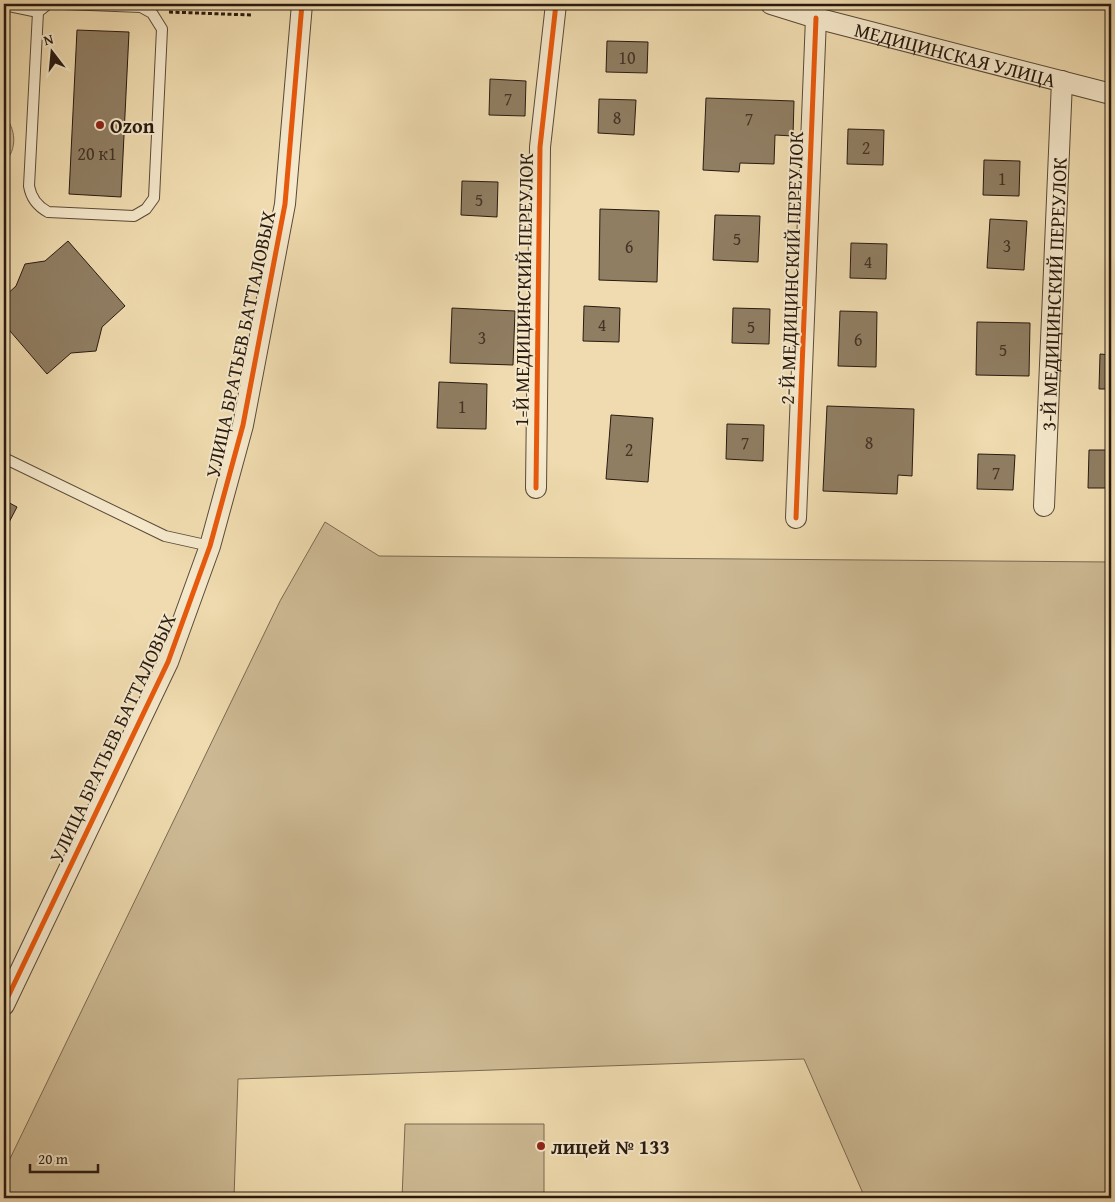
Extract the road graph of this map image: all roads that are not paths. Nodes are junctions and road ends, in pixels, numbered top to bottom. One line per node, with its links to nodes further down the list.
1 (48, 4): 7 (lane)
2 (64, 4): 7 (lane)
3 (302, 4): 15 (street, УЛИЦА БРАТЬЕВ БАТТАЛОВЫХ)
4 (556, 4): 12 (street, 1-Й МЕДИЦИНСКИЙ ПЕРЕУЛОК)
5 (771, 4): 8 (street, МЕДИЦИНСКАЯ УЛИЦА)
6 (4, 5): 7 (lane)
7 (38, 12)
8 (816, 18): 9 (street, МЕДИЦИНСКАЯ УЛИЦА); 14 (street, 2-Й МЕДИЦИНСКИЙ ПЕРЕУЛОК)
9 (1062, 81): 10 (street, МЕДИЦИНСКАЯ УЛИЦА); 13 (street, 3-Й МЕДИЦИНСКИЙ ПЕРЕУЛОК)
10 (1111, 94)
11 (4, 458): 15 (lane)
12 (536, 488)
13 (1044, 506)
14 (796, 518)
15 (210, 546): 16 (street, УЛИЦА БРАТЬЕВ БАТТАЛОВЫХ)
16 (4, 1004)

